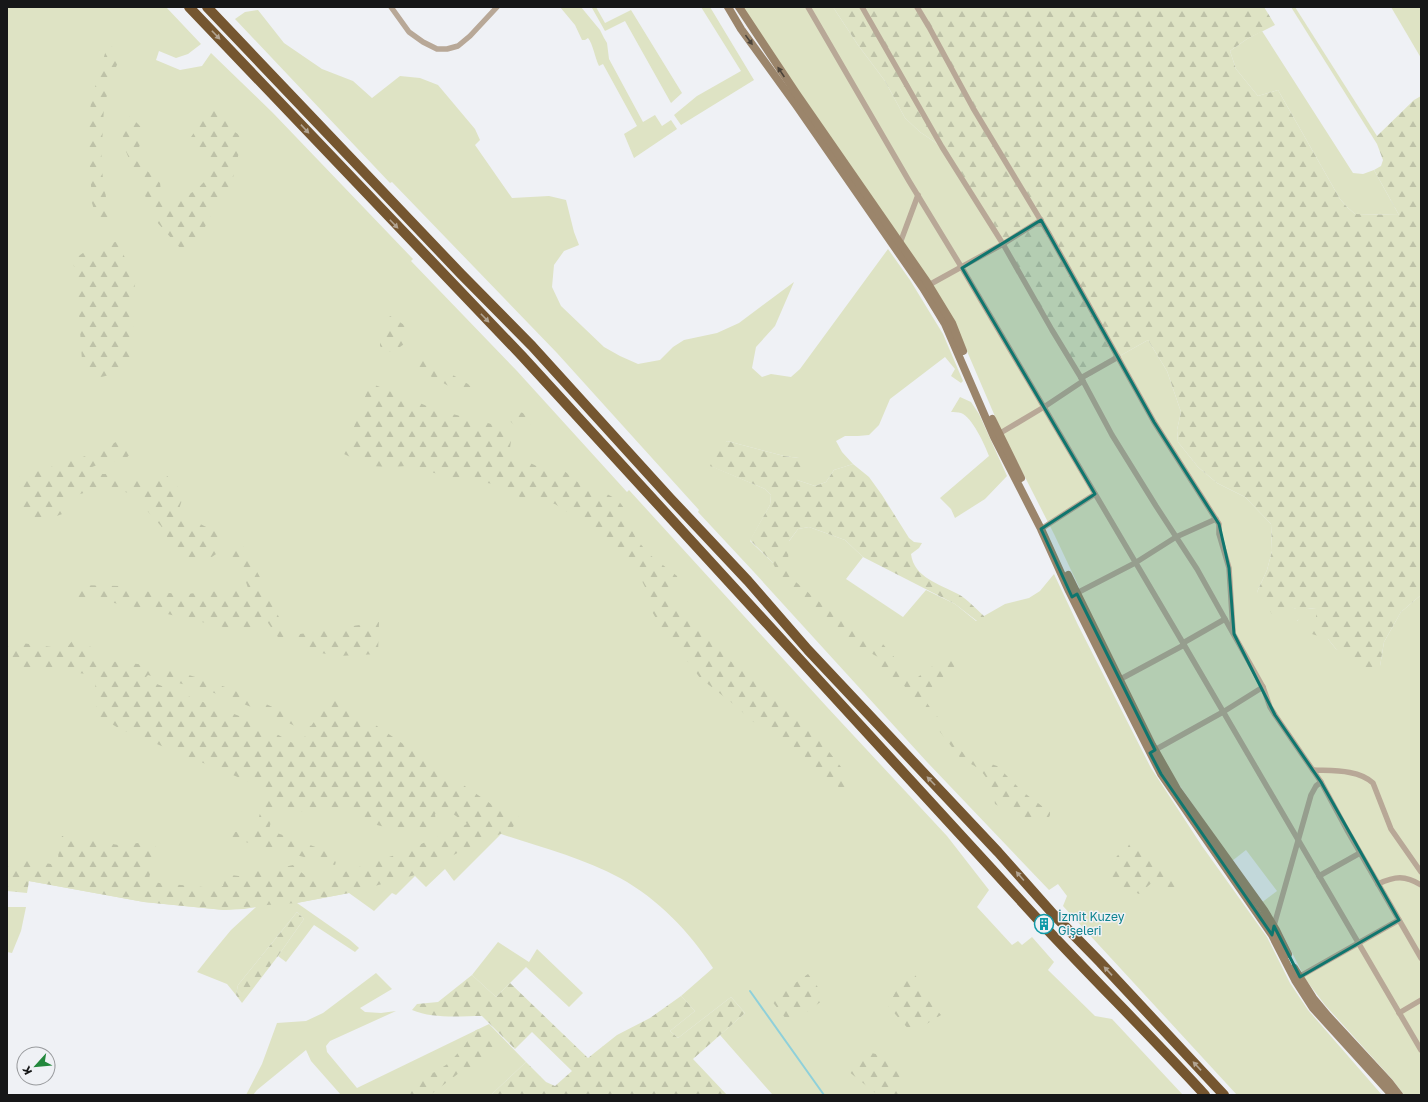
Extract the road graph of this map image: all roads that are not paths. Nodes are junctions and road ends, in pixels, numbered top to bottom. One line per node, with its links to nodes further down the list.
1 (189, 7): 49 (highway, one-way to 49)
2 (206, 7): 50 (highway, one-way to 2)
3 (391, 7): 4 (street)
4 (496, 7)
5 (728, 7): 13 (main road, one-way to 13)
6 (739, 7): 13 (main road, one-way to 6)
7 (808, 7): 10 (street)
8 (862, 7): 12 (street)
9 (917, 7): 11 (street)
10 (918, 195): 13 (street); 14 (street)
11 (1041, 220): 12 (street); 16 (street)
12 (1003, 244): 14 (street); 17 (street)
13 (899, 247): 15 (main road)
14 (962, 268): 15 (street); 18 (street)
15 (926, 287): 19 (main road)
16 (1118, 357): 17 (street); 21 (street)
17 (1082, 379): 18 (street); 23 (street)
18 (1044, 407): 19 (street); 20 (street)
19 (997, 436): 22 (main road)
20 (1094, 494): 22 (street); 24 (street)
21 (1216, 519): 23 (street); 27 (street)
22 (1043, 528): 25 (main road)
23 (1176, 537): 24 (street); 26 (street)
24 (1135, 563): 25 (street); 28 (street)
25 (1074, 595): 29 (main road)
26 (1225, 619): 27 (street); 28 (street)
27 (1234, 634): 30 (street)
28 (1184, 644): 29 (street); 31 (street)
29 (1117, 681): 32 (main road)
30 (1263, 687): 31 (street); 33 (street)
31 (1223, 712): 32 (street); 35 (street)
32 (1152, 751): 42 (main road)
33 (1313, 770): 34 (street); 37 (street)
34 (1321, 782): 35 (street); 36 (street)
35 (1298, 841): 38 (street); 42 (street)
36 (1360, 853): 38 (street); 39 (street)
37 (1421, 872)
38 (1319, 876): 43 (street)
39 (1378, 884): 40 (street); 41 (street)
40 (1421, 885)
41 (1399, 920): 43 (street); 44 (street)
42 (1273, 930): 45 (main road)
43 (1358, 943): 45 (street); 47 (street)
44 (1421, 958)
45 (1297, 978): 51 (main road); 52 (main road)
46 (1421, 1000): 47 (street)
47 (1399, 1013): 48 (street)
48 (1421, 1050)
49 (1205, 1095)
50 (1224, 1095)
51 (1392, 1095)
52 (1399, 1095)

